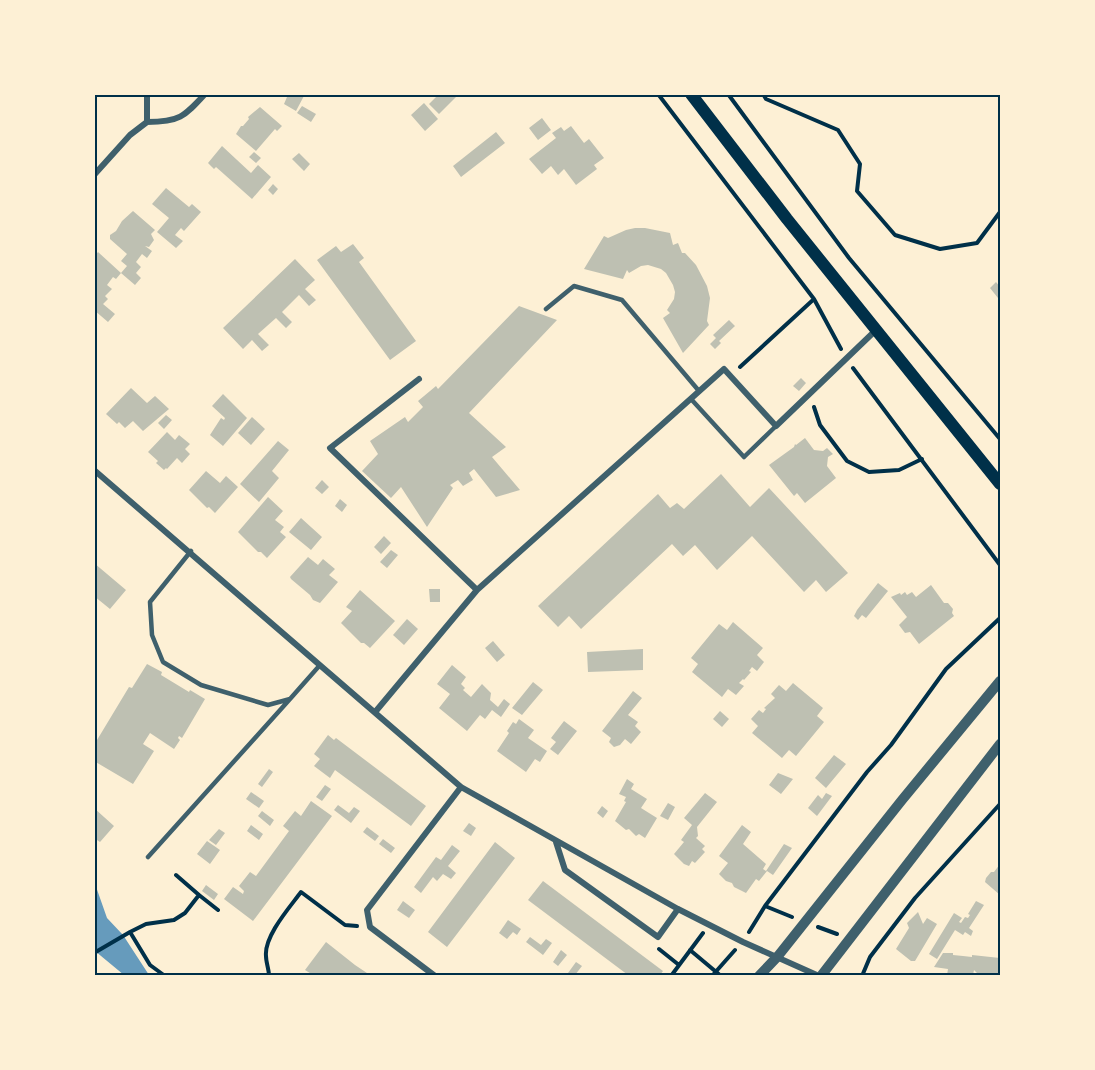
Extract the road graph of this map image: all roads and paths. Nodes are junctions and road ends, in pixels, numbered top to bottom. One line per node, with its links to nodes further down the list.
1 (147, 94): 7 (street)
2 (205, 94): 7 (street)
3 (658, 94): 10 (path)
4 (691, 94): 12 (main road)
5 (728, 94): 20 (path)
6 (763, 94): 9 (path)
7 (147, 122): 8 (street)
8 (94, 176)
9 (1000, 212)
10 (814, 299): 13 (path); 14 (path)
11 (546, 309): 17 (lane)
12 (876, 329): 13 (street); 23 (main road)
13 (846, 358): 16 (street); 21 (path)
14 (730, 376): 17 (street); 19 (street)
15 (419, 379): 26 (street)
16 (815, 388): 19 (street); 21 (path)
17 (699, 391): 18 (street)
18 (691, 399): 19 (lane); 26 (street)
19 (776, 426)
20 (1000, 438)
21 (922, 459): 25 (path)
22 (94, 470): 24 (street)
23 (1000, 484)
24 (190, 551): 28 (street); 30 (lane)
25 (1000, 565)
26 (477, 590): 31 (street)
27 (1000, 618): 45 (path)
28 (321, 664): 30 (lane); 31 (street)
29 (1000, 681): 48 (street)
30 (290, 699): 36 (lane)
31 (376, 711): 33 (street)
32 (1000, 744): 57 (street)
33 (461, 786): 35 (street); 42 (street)
34 (1000, 804): 58 (path)
35 (556, 841): 39 (street); 44 (street)
36 (148, 857)
37 (176, 875): 38 (path)
38 (199, 895): 40 (path); 43 (path)
39 (678, 909): 41 (street); 44 (street)
40 (218, 910)
41 (708, 925): 45 (street); 46 (path)
42 (370, 927): 52 (path); 53 (street)
43 (130, 932): 47 (path); 51 (path)
44 (658, 937): 49 (path)
45 (743, 942): 48 (street); 50 (path)
46 (690, 950): 49 (path); 50 (path)
47 (95, 953)
48 (778, 956): 56 (street); 57 (street)
49 (679, 964): 54 (path)
50 (714, 973): 55 (path)
51 (165, 975)
52 (269, 975)
53 (435, 975)
54 (671, 975)
55 (721, 975)
56 (759, 975)
57 (820, 975)
58 (862, 975)

